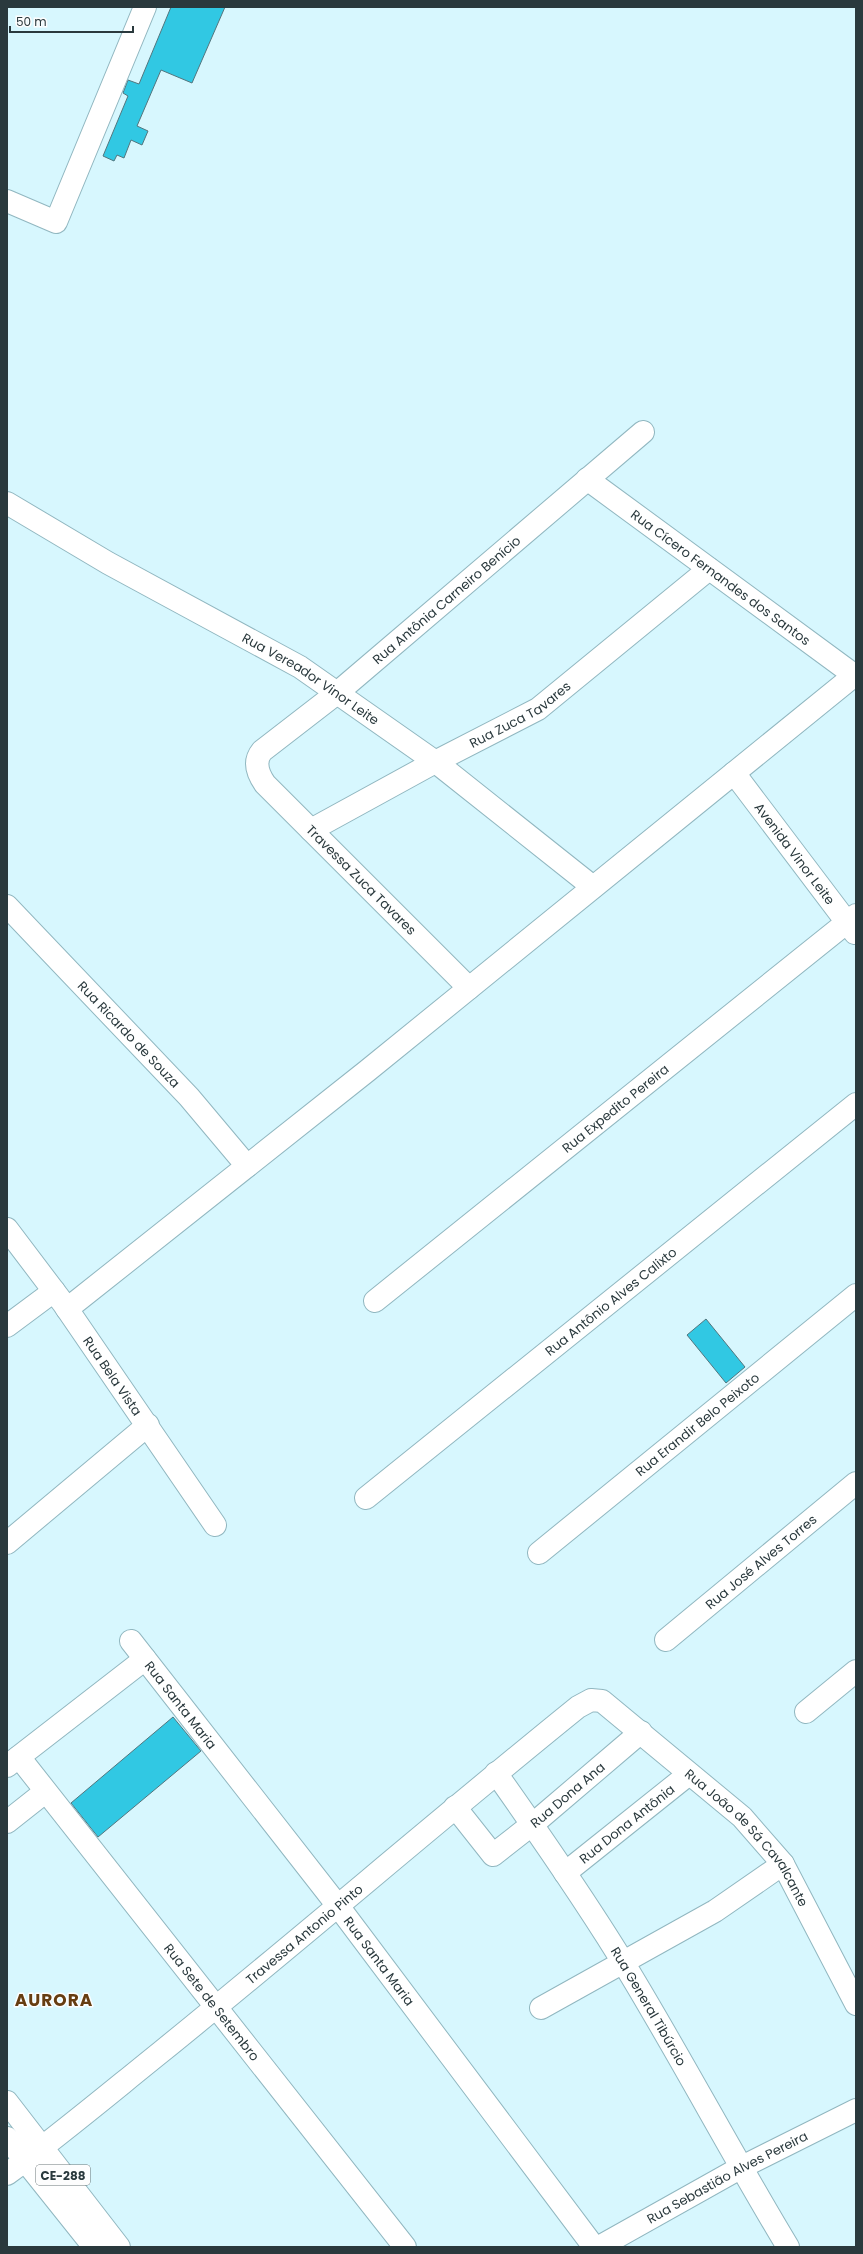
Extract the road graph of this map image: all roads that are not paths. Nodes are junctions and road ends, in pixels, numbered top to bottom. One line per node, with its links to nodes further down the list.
1 (145, 7): 2 (street)
2 (9, 207)
3 (643, 432): 4 (street, Rua Antônia Carneiro Benício)
4 (587, 479): 6 (street, Rua Cícero Fernandes dos Santos); 8 (street, Rua Antônia Carneiro Benício)
5 (7, 503): 8 (street, Rua Vereador Vinor Leite)
6 (709, 569): 7 (street, Rua Cícero Fernandes dos Santos); 9 (street, Rua Zuca Tavares)
7 (855, 674): 11 (street)
8 (337, 693): 9 (street, Rua Vereador Vinor Leite); 10 (street, Rua Antônia Carneiro Benício)
9 (435, 762): 12 (street, Rua Zuca Tavares); 13 (street, Rua Vereador Vinor Leite)
10 (257, 770): 12 (street, Travessa Zuca Tavares)
11 (734, 773): 13 (street); 15 (street, Avenida Vinor Leite)
12 (311, 830): 16 (street, Travessa Zuca Tavares)
13 (593, 887): 16 (street)
14 (7, 906): 18 (street, Rua Ricardo de Souza)
15 (853, 924): 22 (street, Rua Expedito Pereira)
16 (469, 988): 18 (street)
17 (856, 1104): 27 (street, Rua Antônio Alves Calixto)
18 (247, 1166): 23 (street)
19 (7, 1229): 20 (street, Rua Bela Vista)
20 (54, 1291): 23 (street, Rua Bela Vista); 24 (street)
21 (856, 1295): 30 (street, Rua Erandir Belo Peixoto)
22 (375, 1301)
23 (67, 1309): 25 (street, Rua Bela Vista)
24 (7, 1326)
25 (148, 1425): 28 (street, Rua Bela Vista); 29 (street)
26 (856, 1484): 31 (street, Rua José Alves Torres)
27 (366, 1498)
28 (215, 1525)
29 (7, 1543)
30 (539, 1553)
31 (666, 1640)
32 (131, 1641): 33 (street, Rua Santa Maria)
33 (145, 1659): 38 (street); 47 (street, Rua Santa Maria)
34 (856, 1672): 36 (street)
35 (602, 1701): 37 (street, Rua João de Sá Cavalcante); 39 (street, Travessa Antonio Pinto)
36 (806, 1712)
37 (641, 1732): 40 (street, Rua João de Sá Cavalcante); 44 (street, Rua Dona Ana)
38 (13, 1762): 41 (street, Rua Sete de Setembro)
39 (496, 1774): 42 (street, Travessa Antonio Pinto); 44 (street, Rua General Tibúrcio)
40 (689, 1774): 45 (street, Rua João de Sá Cavalcante); 46 (street, Rua Dona Antônia)
41 (45, 1792): 43 (street); 50 (street, Rua Sete de Setembro)
42 (455, 1807): 44 (street, Rua Dona Ana); 47 (street, Travessa Antonio Pinto)
43 (7, 1822)
44 (532, 1824): 46 (street, Rua General Tibúrcio)
45 (783, 1864): 48 (street); 49 (street, Rua João de Sá Cavalcante)
46 (565, 1873): 48 (street, Rua General Tibúrcio)
47 (338, 1906): 50 (street, Travessa Antonio Pinto); 62 (street, Rua Santa Maria)
48 (624, 1963): 51 (street); 57 (street, Rua General Tibúrcio)
49 (856, 2004)
50 (216, 2007): 55 (street, Travessa Antonio Pinto); 61 (street, Rua Sete de Setembro)
51 (541, 2008)
52 (7, 2102): 55 (street, CE-288)
53 (856, 2110): 57 (street, Rua Sebastião Alves Pereira)
54 (7, 2138): 56 (street, CE-288)
55 (42, 2148): 56 (street, Travessa Antonio Pinto); 60 (street, CE-288)
56 (25, 2161): 58 (street, Travessa Antonio Pinto); 59 (street, CE-288)
57 (740, 2168): 63 (street, Rua Sebastião Alves Pereira); 64 (street, Rua General Tibúrcio)
58 (7, 2174)
59 (94, 2247)
60 (119, 2247)
61 (405, 2247)
62 (594, 2247)
63 (599, 2247)
64 (788, 2247)

